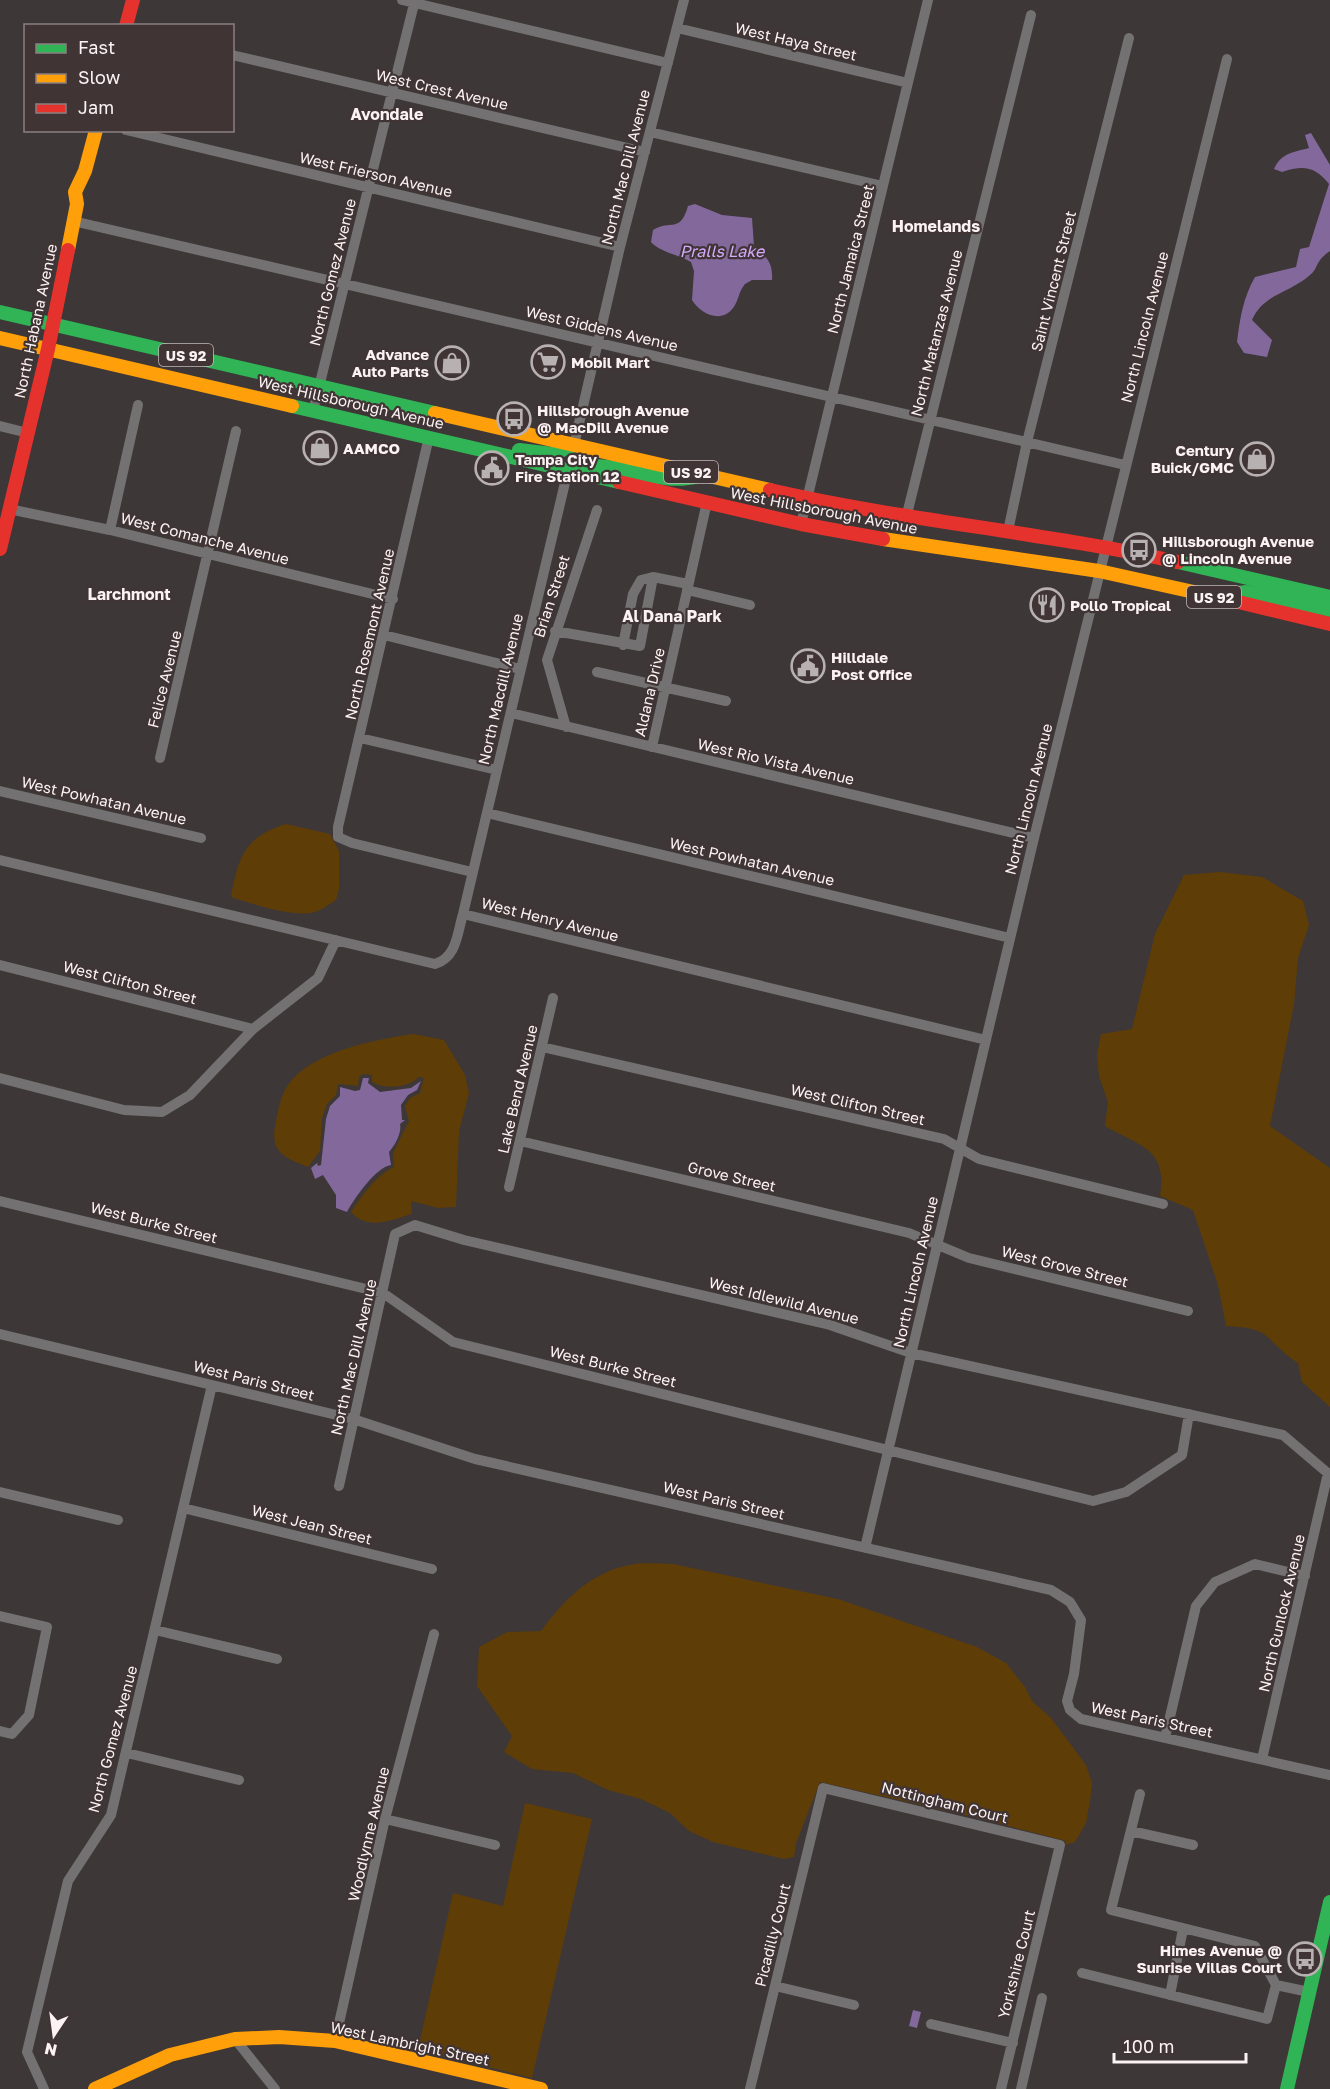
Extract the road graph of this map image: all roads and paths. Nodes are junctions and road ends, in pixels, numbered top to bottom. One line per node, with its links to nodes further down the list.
1 (133, 0): 7 (main road)
2 (402, 0): 5 (street)
3 (684, 0): 8 (street, North Mac Dill Avenue)
4 (928, 0): 13 (street, North Jamaica Street)
5 (415, 1): 12 (street); 14 (street, North Gomez Avenue)
6 (1031, 15): 33 (street, North Matanzas Avenue)
7 (127, 24)
8 (676, 28): 12 (street, North Mac Dill Avenue); 13 (street, West Haya Street)
9 (1129, 38): 38 (street, Saint Vincent Street)
10 (234, 55): 14 (street, West Crest Avenue)
11 (1227, 59): 40 (street, North Lincoln Avenue)
12 (668, 63): 17 (street, North Mac Dill Avenue)
13 (908, 83): 19 (street, North Jamaica Street)
14 (392, 93): 18 (street, West Crest Avenue); 20 (street, North Gomez Avenue)
15 (95, 132): 21 (main road, North Habana Avenue)
16 (134, 132): 20 (street, West Frierson Avenue)
17 (650, 132): 18 (street, North Mac Dill Avenue); 19 (street)
18 (645, 152): 22 (street, North Mac Dill Avenue)
19 (883, 186): 30 (street, North Jamaica Street)
20 (368, 188): 22 (street, West Frierson Avenue); 23 (street, North Gomez Avenue)
21 (73, 221): 23 (street, West Giddens Avenue); 25 (main road, North Habana Avenue)
22 (620, 247): 27 (street, North Mac Dill Avenue)
23 (345, 282): 27 (street, West Giddens Avenue); 29 (street, North Gomez Avenue)
24 (0, 312): 25 (main road, West Hillsborough Avenue / US 92)
25 (53, 324): 28 (main road, North Habana Avenue); 29 (main road, West Hillsborough Avenue / US 92)
26 (0, 338): 28 (main road, West Hillsborough Avenue / US 92)
27 (598, 342): 30 (street, West Giddens Avenue); 39 (street)
28 (48, 349): 32 (main road, West Hillsborough Avenue / US 92); 36 (main road, North Habana Avenue)
29 (320, 385): 32 (street, North Gomez Avenue); 39 (main road, West Hillsborough Avenue / US 92)
30 (832, 397): 33 (street, West Giddens Avenue); 43 (street, North Jamaica Street)
31 (138, 405): 49 (street)
32 (313, 411): 37 (main road, West Hillsborough Avenue / US 92)
33 (930, 420): 38 (street, West Giddens Avenue); 47 (street, North Matanzas Avenue)
34 (0, 426): 36 (street)
35 (236, 431): 53 (street, Felice Avenue)
36 (28, 433): 45 (main road, North Habana Avenue)
37 (429, 437): 39 (main road); 41 (main road, West Hillsborough Avenue / US 92); 59 (street, North Rosemont Avenue)
38 (1027, 442): 40 (street, West Giddens Avenue); 50 (street, Saint Vincent Street)
39 (574, 445): 42 (main road, West Hillsborough Avenue / US 92)
40 (1125, 465): 52 (street, North Lincoln Avenue)
41 (568, 470): 42 (main road); 44 (main road, West Hillsborough Avenue / US 92); 66 (street, North Macdill Avenue)
42 (704, 475): 43 (main road, West Hillsborough Avenue / US 92)
43 (808, 499): 47 (main road, West Hillsborough Avenue / US 92); 48 (street, North Jamaica Street)
44 (706, 502): 48 (main road, West Hillsborough Avenue / US 92); 56 (street, Aldana Drive)
45 (9, 509): 49 (street, West Comanche Avenue); 51 (main road, North Habana Avenue)
46 (597, 510): 63 (street, Brian Street)
47 (906, 518): 50 (main road, West Hillsborough Avenue / US 92)
48 (801, 524): 54 (main road, West Hillsborough Avenue / US 92)
49 (110, 530): 53 (street, West Comanche Avenue)
50 (1008, 531): 52 (main road, West Hillsborough Avenue / US 92)
51 (1, 543)
52 (1106, 546): 54 (street, North Lincoln Avenue); 58 (main road, West Hillsborough Avenue / US 92)
53 (209, 555): 59 (street, West Comanche Avenue); 74 (street, Felice Avenue)
54 (1099, 571): 57 (main road, West Hillsborough Avenue / US 92); 79 (street, North Lincoln Avenue)
55 (653, 577): 56 (street); 65 (street); 65 (street)
56 (688, 587): 60 (street); 68 (street, Aldana Drive)
57 (1212, 596): 61 (main road); 62 (main road, West Hillsborough Avenue / US 92)
58 (1330, 597)
59 (393, 599): 64 (street, North Rosemont Avenue)
60 (750, 604)
61 (1330, 610)
62 (1330, 624)
63 (555, 631): 65 (street); 71 (street, Brian Street)
64 (384, 635): 66 (street); 72 (street, North Rosemont Avenue)
65 (623, 645)
66 (520, 669): 70 (street, North Macdill Avenue)
67 (597, 672): 68 (street)
68 (665, 688): 69 (street); 73 (street, Aldana Drive)
69 (726, 701)
70 (511, 713): 71 (street, West Rio Vista Avenue); 75 (street, North Macdill Avenue)
71 (566, 727): 73 (street, West Rio Vista Avenue)
72 (360, 738): 75 (street); 81 (street, North Rosemont Avenue)
73 (652, 747): 79 (street, West Rio Vista Avenue)
74 (160, 758)
75 (497, 770): 77 (street, North Macdill Avenue)
76 (0, 791): 78 (street, West Powhatan Avenue)
77 (487, 813): 81 (street, North Macdill Avenue); 83 (street, West Powhatan Avenue)
78 (201, 838)
79 (1034, 838): 83 (street, North Lincoln Avenue)
80 (0, 860): 84 (street, West Henry Avenue)
81 (472, 872): 82 (street, North Macdill Avenue)
82 (463, 914): 84 (street, West Henry Avenue); 88 (street, West Henry Avenue)
83 (1010, 938): 88 (street, North Lincoln Avenue)
84 (336, 940): 87 (street)
85 (0, 965): 87 (street, West Clifton Street)
86 (553, 998): 89 (street, Lake Bend Avenue)
87 (253, 1029): 90 (street)
88 (986, 1040): 92 (street, North Lincoln Avenue)
89 (542, 1047): 91 (street, Lake Bend Avenue); 92 (street, West Clifton Street)
90 (0, 1078)
91 (520, 1141): 93 (street, Lake Bend Avenue); 97 (street, Grove Street)
92 (959, 1148): 95 (street, West Clifton Street); 97 (street, North Lincoln Avenue)
93 (510, 1187)
94 (0, 1201): 98 (street, West Burke Street)
95 (1163, 1204)
96 (395, 1234): 98 (street, North Mac Dill Avenue); 101 (street, West Idlewild Avenue)
97 (936, 1245): 99 (street, West Grove Street); 101 (street, North Lincoln Avenue)
98 (383, 1293): 104 (street, North Mac Dill Avenue); 105 (street, West Burke Street)
99 (1188, 1311)
100 (0, 1334): 102 (street, West Paris Street)
101 (911, 1353): 103 (street, West Idlewild Avenue); 105 (street, North Lincoln Avenue)
102 (212, 1384): 104 (street, West Paris Street); 109 (street, North Gomez Avenue)
103 (1189, 1414): 105 (street, West Burke Street); 106 (street, West Idlewild Avenue)
104 (353, 1419): 107 (street, North Mac Dill Avenue); 111 (street, West Paris Street)
105 (888, 1450): 111 (street, North Lincoln Avenue)
106 (1329, 1474): 113 (street, North Gunlock Avenue)
107 (339, 1486)
108 (0, 1492): 110 (street)
109 (183, 1508): 112 (street, West Jean Street); 115 (street, North Gomez Avenue)
110 (118, 1520)
111 (865, 1548): 119 (street, West Paris Street)
112 (432, 1569)
113 (1305, 1576): 119 (street); 121 (street, North Gunlock Avenue)
114 (0, 1616): 118 (street)
115 (155, 1630): 117 (street); 120 (street, North Gomez Avenue)
116 (434, 1634): 126 (street, Woodlynne Avenue)
117 (277, 1659)
118 (0, 1731)
119 (1165, 1738): 121 (street, West Paris Street)
120 (127, 1753): 123 (street); 144 (street, North Gomez Avenue)
121 (1262, 1759): 122 (street, West Paris Street)
122 (1330, 1775)
123 (239, 1780)
124 (823, 1788): 129 (street, Nottingham Court); 135 (street, Picadilly Court)
125 (1140, 1794): 127 (street)
126 (386, 1820): 128 (street); 142 (street, Woodlynne Avenue)
127 (1131, 1831): 130 (street); 132 (street)
128 (495, 1845)
129 (1060, 1845): 143 (street, Yorkshire Court)
130 (1193, 1845)
131 (1330, 1902): 136 (main road)
132 (1183, 1929): 134 (street); 137 (street)
133 (1082, 1973): 137 (street)
134 (1276, 1985): 136 (street); 137 (street)
135 (775, 1986): 139 (street); 148 (street, Picadilly Court)
136 (1309, 1992): 151 (main road)
137 (1170, 1995)
138 (1042, 1998): 150 (street)
139 (854, 2005)
140 (931, 2024): 143 (street)
141 (235, 2039): 142 (main road, West Lambright Street); 145 (main road, West Lambright Street); 146 (street)
142 (335, 2041): 147 (main road, West Lambright Street)
143 (1012, 2043): 149 (street, Yorkshire Court)
144 (44, 2089)
145 (95, 2089)
146 (275, 2089)
147 (541, 2089)
148 (750, 2089)
149 (1002, 2089)
150 (1021, 2089)
151 (1287, 2089)

